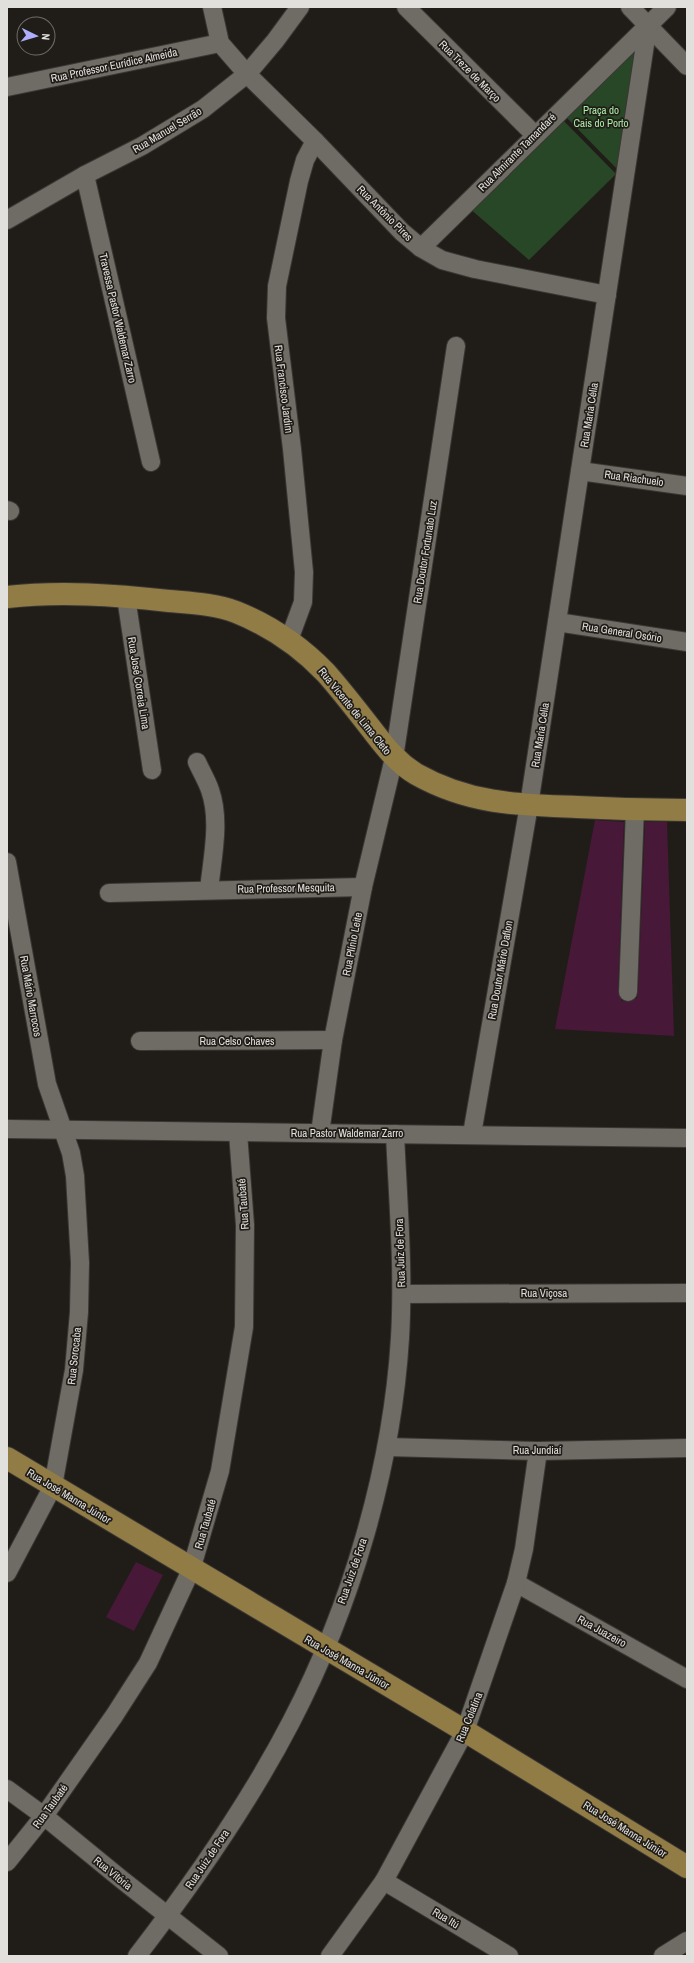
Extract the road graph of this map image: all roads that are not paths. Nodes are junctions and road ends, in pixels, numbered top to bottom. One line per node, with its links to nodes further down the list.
1 (212, 7): 7 (street)
2 (300, 7): 9 (street, Rua Manuel Serrão)
3 (406, 7): 11 (street, Rua Treze de Março)
4 (630, 7): 6 (street)
5 (667, 7): 6 (street, Rua Almirante Tamandaré)
6 (648, 25): 8 (street); 11 (street, Rua Almirante Tamandaré); 16 (street, Rua Maria Célia)
7 (220, 43): 9 (street, Rua Antônio Pires); 10 (street, Rua Professor Eurídice Almeida)
8 (687, 66)
9 (247, 74): 12 (street, Rua Antônio Pires); 13 (street, Rua Manuel Serrão)
10 (7, 88)
11 (535, 135): 15 (street, Rua Almirante Tamandaré)
12 (315, 141): 15 (street, Rua Antônio Pires); 24 (street, Rua Francisco Jardim)
13 (85, 175): 14 (street, Rua Manuel Serrão); 18 (street, Travessa Pastor Waldemar Zarro)
14 (7, 220)
15 (421, 248): 16 (street, Rua Antônio Pires)
16 (607, 295): 19 (street, Rua Maria Célia)
17 (456, 346): 26 (street, Rua Doutor Fortunato Luz)
18 (151, 462)
19 (580, 471): 20 (street, Rua Riachuelo); 23 (street, Rua Maria Célia)
20 (687, 486)
21 (126, 596): 22 (main road, Rua Vicente de Lima Cleto); 24 (main road, Rua Vicente de Lima Cleto); 28 (street, Rua José Correia Lima)
22 (7, 597)
23 (557, 622): 25 (street, Rua General Osório); 29 (street, Rua Maria Célia)
24 (289, 640): 26 (main road, Rua Vicente de Lima Cleto)
25 (687, 642)
26 (394, 758): 29 (main road, Rua Vicente de Lima Cleto); 33 (street, Rua Plínio Leite)
27 (197, 762): 34 (street)
28 (152, 770)
29 (529, 805): 30 (main road, Rua Vicente de Lima Cleto); 44 (street, Rua Doutor Mário Daflon)
30 (634, 809): 31 (main road, Rua Vicente de Lima Cleto); 36 (street)
31 (687, 810)
32 (7, 862): 39 (street, Rua Mário Marrocos)
33 (362, 887): 34 (street, Rua Professor Mesquita); 37 (street, Rua Plínio Leite)
34 (209, 890): 35 (street, Rua Professor Mesquita)
35 (109, 893)
36 (628, 992)
37 (333, 1040): 38 (street, Rua Celso Chaves); 42 (street, Rua Plínio Leite)
38 (140, 1041)
39 (61, 1128): 40 (street, Rua Pastor Waldemar Zarro); 41 (street, Rua Pastor Waldemar Zarro); 52 (street, Rua Sorocaba)
40 (7, 1129)
41 (238, 1133): 42 (street, Rua Pastor Waldemar Zarro); 53 (street, Rua Taubaté)
42 (320, 1133): 43 (street, Rua Pastor Waldemar Zarro)
43 (395, 1134): 44 (street, Rua Pastor Waldemar Zarro); 47 (street, Rua Juiz de Fora)
44 (472, 1134): 45 (street, Rua Pastor Waldemar Zarro)
45 (687, 1138)
46 (687, 1293): 47 (street, Rua Viçosa)
47 (402, 1294): 48 (street, Rua Juiz de Fora)
48 (387, 1447): 50 (street, Rua Jundiaí); 56 (street, Rua Juiz de Fora)
49 (687, 1448): 50 (street, Rua Jundiaí)
50 (538, 1450): 55 (street, Rua Colatina)
51 (7, 1458): 52 (main road, Rua José Manna Júnior)
52 (53, 1486): 53 (main road, Rua José Manna Júnior); 54 (street, Rua Sorocaba)
53 (191, 1570): 56 (main road, Rua José Manna Júnior); 60 (street, Rua Taubaté)
54 (7, 1573)
55 (516, 1583): 57 (street, Rua Juazeiro); 58 (street, Rua Colatina)
56 (325, 1649): 58 (main road, Rua José Manna Júnior); 64 (street, Rua Juiz de Fora)
57 (687, 1679)
58 (465, 1731): 62 (main road, Rua José Manna Júnior); 63 (street, Rua Colatina)
59 (7, 1789): 60 (street, Rua Vitória)
60 (44, 1816): 61 (street, Rua Taubaté); 64 (street, Rua Vitória)
61 (7, 1862)
62 (687, 1867)
63 (384, 1881): 68 (street, Rua Colatina); 69 (street, Rua Itú)
64 (168, 1916): 66 (street, Rua Juiz de Fora); 67 (street, Rua Vitória)
65 (687, 1941): 70 (street)
66 (137, 1956)
67 (219, 1956)
68 (330, 1956)
69 (509, 1956)
70 (663, 1956)

